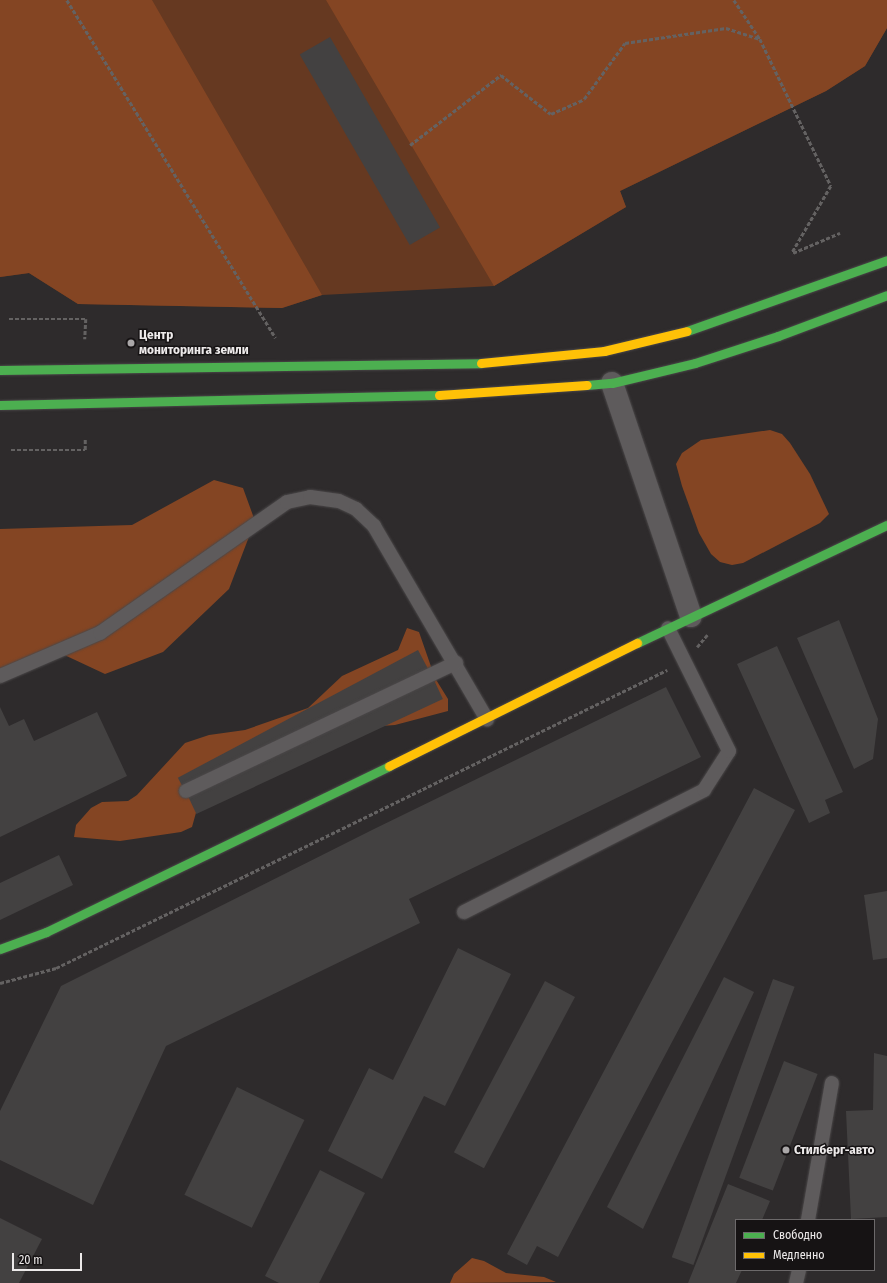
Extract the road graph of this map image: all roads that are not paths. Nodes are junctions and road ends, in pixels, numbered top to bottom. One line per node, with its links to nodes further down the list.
1 (887, 260): 3 (main road)
2 (887, 295): 4 (main road)
3 (0, 370)
4 (612, 383): 5 (main road); 7 (street)
5 (0, 405)
6 (887, 525): 7 (main road)
7 (691, 616): 8 (main road)
8 (668, 628): 11 (main road); 13 (lane)
9 (456, 663): 10 (lane); 11 (lane); 12 (lane)
10 (0, 676)
11 (487, 719): 14 (main road)
12 (186, 791)
13 (464, 912)
14 (0, 949)
15 (832, 1083): 16 (lane)
16 (808, 1219)
17 (799, 1271): 18 (lane)
18 (796, 1283)

